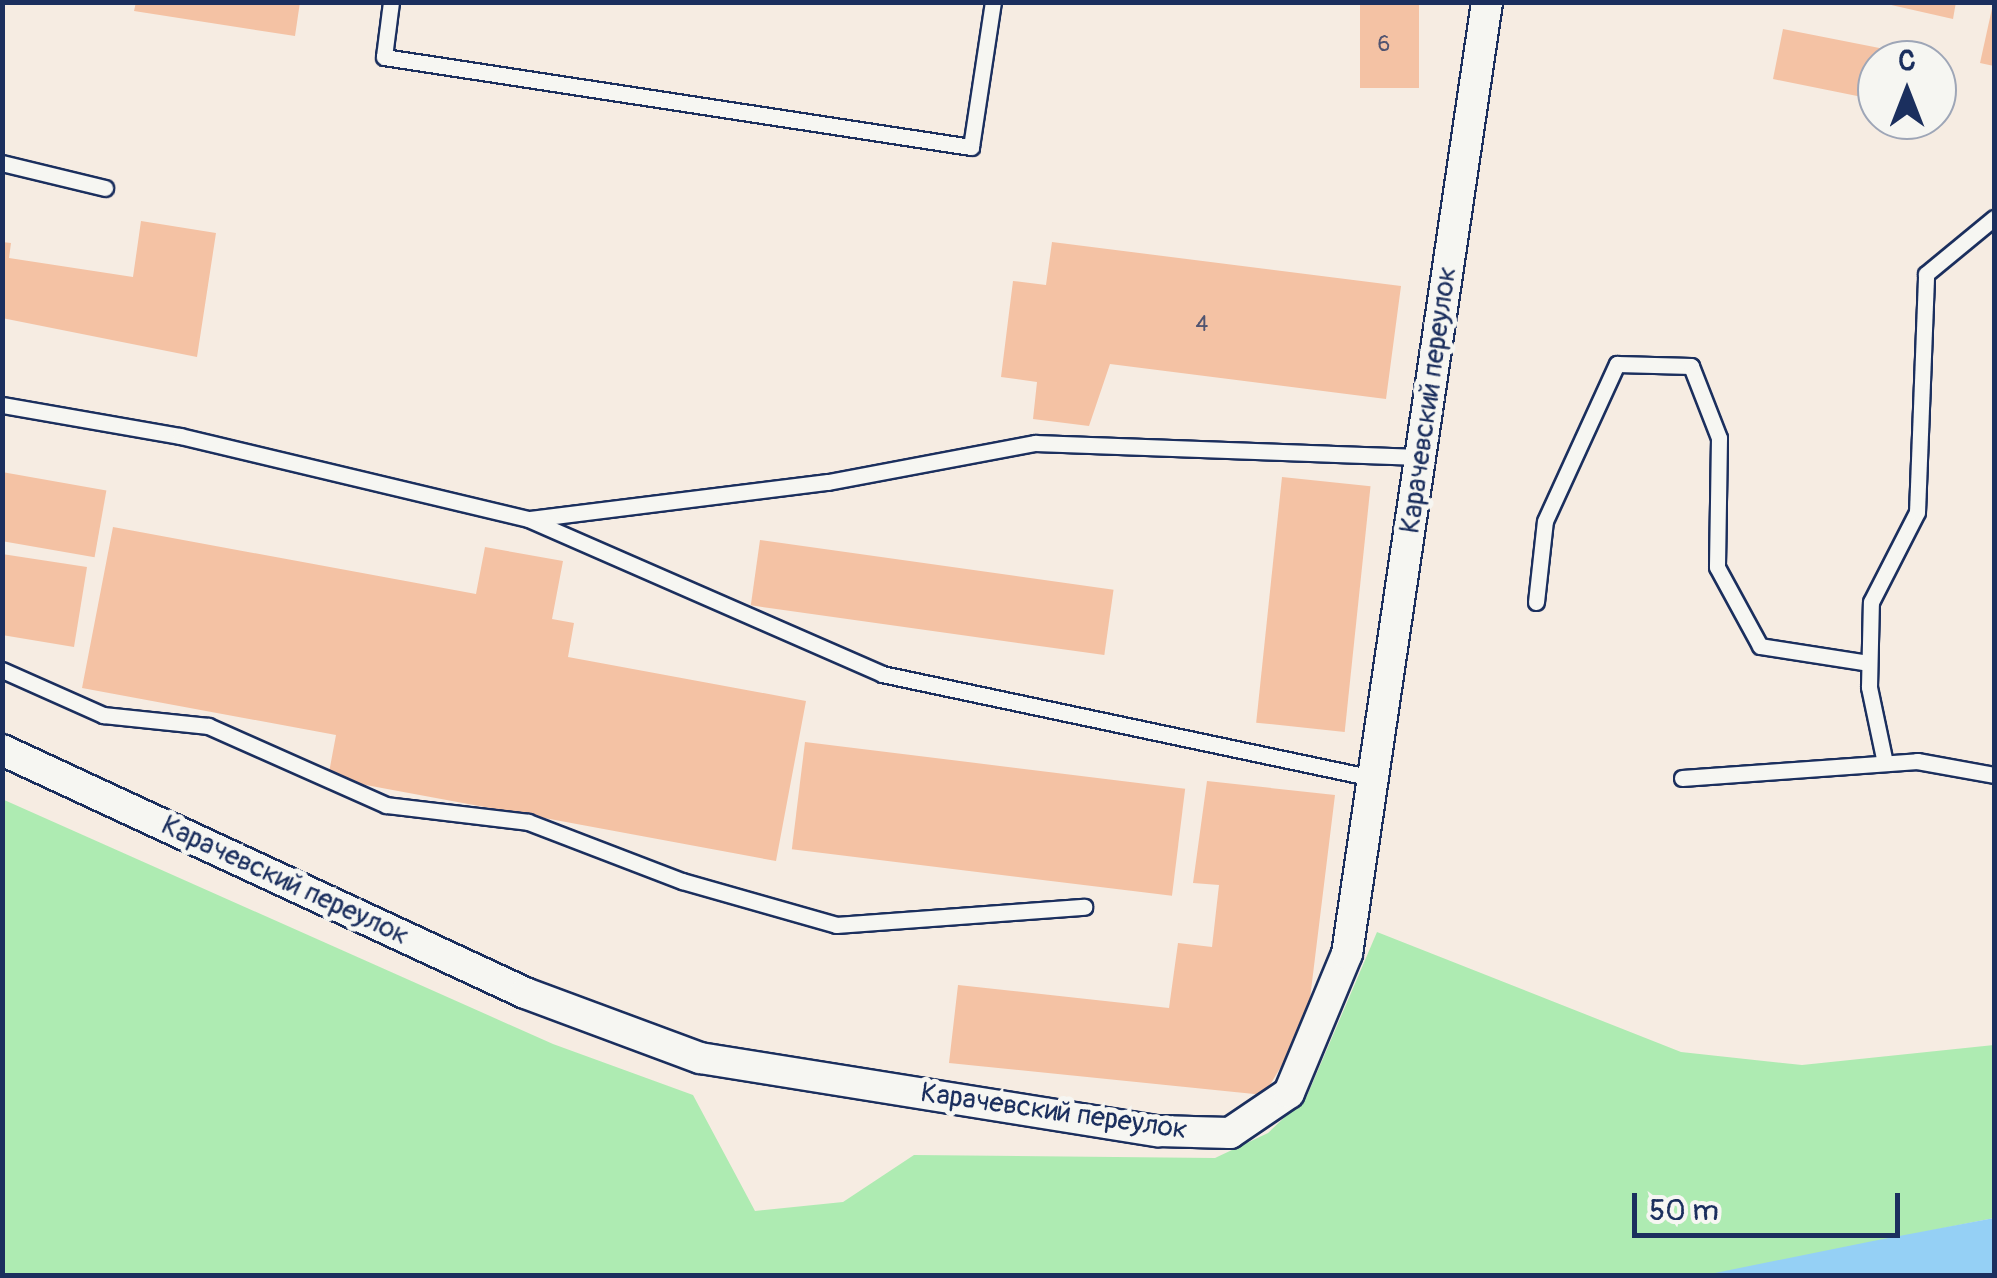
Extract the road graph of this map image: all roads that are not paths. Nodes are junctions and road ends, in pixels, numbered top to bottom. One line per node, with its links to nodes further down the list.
1 (392, 2): 2 (lane)
2 (993, 2)
3 (1487, 2): 8 (street, Карачевский переулок)
4 (2, 162): 5 (lane)
5 (105, 188)
6 (1994, 218): 11 (lane)
7 (2, 405): 9 (lane)
8 (1420, 457): 9 (lane); 16 (street, Карачевский переулок)
9 (528, 519): 16 (lane)
10 (1536, 602): 11 (lane)
11 (1869, 663): 14 (lane)
12 (2, 670): 18 (lane)
13 (2, 750): 16 (street, Карачевский переулок)
14 (1885, 763): 15 (lane); 17 (lane)
15 (1994, 775)
16 (1373, 778)
17 (1682, 778)
18 (1084, 907)

